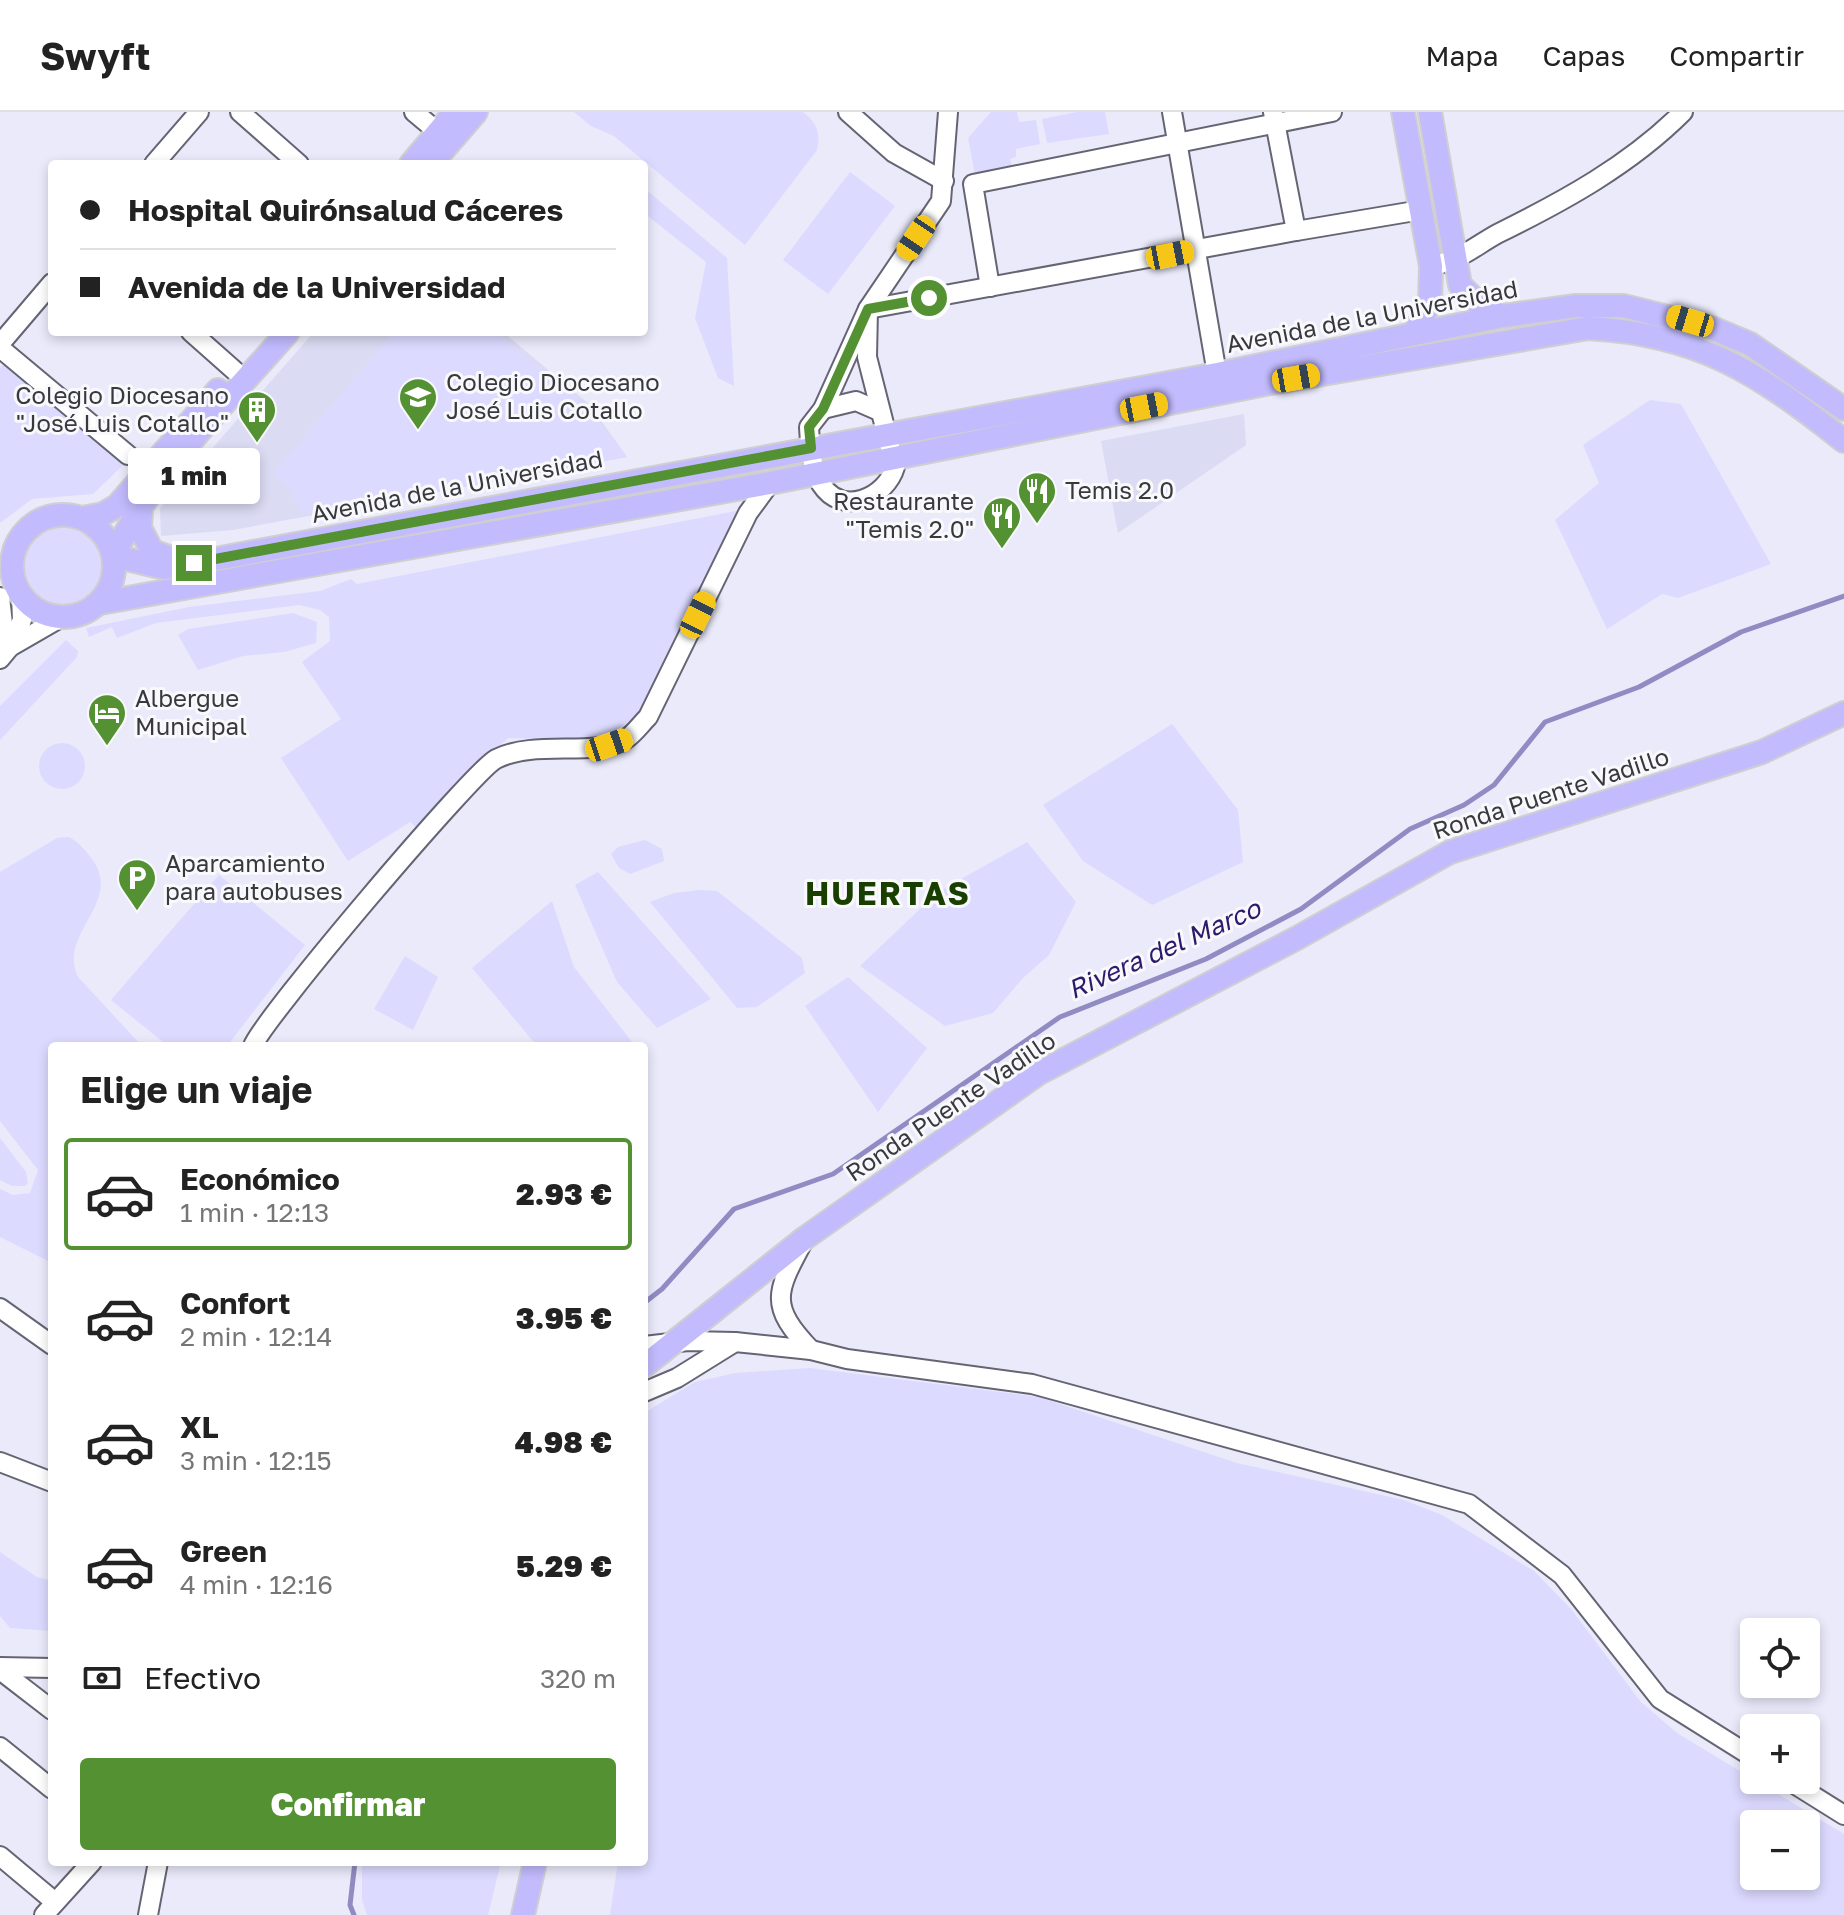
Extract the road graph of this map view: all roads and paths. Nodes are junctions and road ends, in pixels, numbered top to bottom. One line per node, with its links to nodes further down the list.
1 (199, 112): 16 (street)
2 (240, 112): 17 (street)
3 (414, 112): 14 (street)
4 (455, 112): 14 (main road)
5 (476, 112): 19 (main road)
6 (849, 112): 20 (street)
7 (948, 112): 20 (street)
8 (1172, 112): 15 (street)
9 (1332, 112): 13 (street)
10 (1403, 112): 21 (main road)
11 (1430, 112): 24 (main road)
12 (1683, 112): 24 (street)
13 (1274, 118): 15 (street); 22 (street)
14 (438, 132): 18 (main road)
15 (1177, 143): 23 (street); 26 (street)
16 (157, 160)
17 (294, 160)
18 (414, 160)
19 (434, 160)
20 (944, 181): 28 (street)
21 (1421, 210): 22 (street); 25 (main road)
22 (1296, 231): 23 (street)
23 (1195, 250): 26 (street); 36 (street)
24 (1456, 261): 25 (street); 29 (main road)
25 (1431, 266): 30 (main road)
26 (990, 287): 28 (street)
27 (48, 288): 34 (street)
28 (868, 309): 37 (street); 39 (street)
29 (1503, 316): 30 (main road, Avenida de la Universidad); 38 (main road, Avenida de la Universidad)
30 (1414, 334): 36 (main road, Avenida de la Universidad)
31 (196, 336): 35 (street)
32 (265, 336): 35 (main road)
33 (285, 336): 46 (main road)
34 (0, 346): 43 (street)
35 (235, 371): 47 (main road)
36 (1217, 374): 41 (main road, Avenida de la Universidad)
37 (823, 409): 39 (street); 42 (street)
38 (1844, 409)
39 (879, 411): 41 (street)
40 (1844, 441): 41 (main road, Avenida de la Universidad)
41 (892, 445): 42 (main road, Avenida de la Universidad); 44 (main road, Avenida de la Universidad); 44 (street)
42 (811, 448): 44 (street); 50 (main road, Avenida de la Universidad)
43 (128, 455)
44 (817, 473): 45 (main road, Avenida de la Universidad)
45 (770, 483): 52 (main road, Avenida de la Universidad); 56 (street)
46 (141, 510): 49 (main road); 50 (main road)
47 (83, 518): 48 (main road); 49 (main road)
48 (10, 540): 51 (main road)
49 (114, 556): 50 (main road, Avenida de la Universidad); 52 (main road)
50 (188, 564)
51 (9, 588): 53 (main road); 54 (street)
52 (100, 603): 53 (main road)
53 (62, 617): 54 (street)
54 (3, 653)
55 (1844, 713): 57 (main road, Ronda Puente Vadillo)
56 (256, 1042)
57 (805, 1238): 60 (main road, Ronda Puente Vadillo); 63 (street)
58 (0, 1308): 59 (street)
59 (48, 1342)
60 (674, 1342): 61 (street); 62 (street); 64 (main road, Ronda Puente Vadillo); 65 (street)
61 (735, 1342): 63 (street); 65 (street)
62 (648, 1345)
63 (811, 1350): 73 (street)
64 (648, 1363)
65 (677, 1378): 66 (street)
66 (648, 1390)
67 (0, 1462): 68 (street)
68 (48, 1480)
69 (0, 1668): 70 (street); 71 (street)
70 (48, 1668)
71 (48, 1707)
72 (0, 1747): 74 (street)
73 (1740, 1749)
74 (48, 1786)
75 (1810, 1794): 76 (street)
76 (1844, 1815)
77 (0, 1856): 81 (street)
78 (88, 1866): 81 (street)
79 (157, 1866): 82 (street)
80 (534, 1866): 83 (main road)
81 (49, 1909)
82 (148, 1915)
83 (523, 1915)

